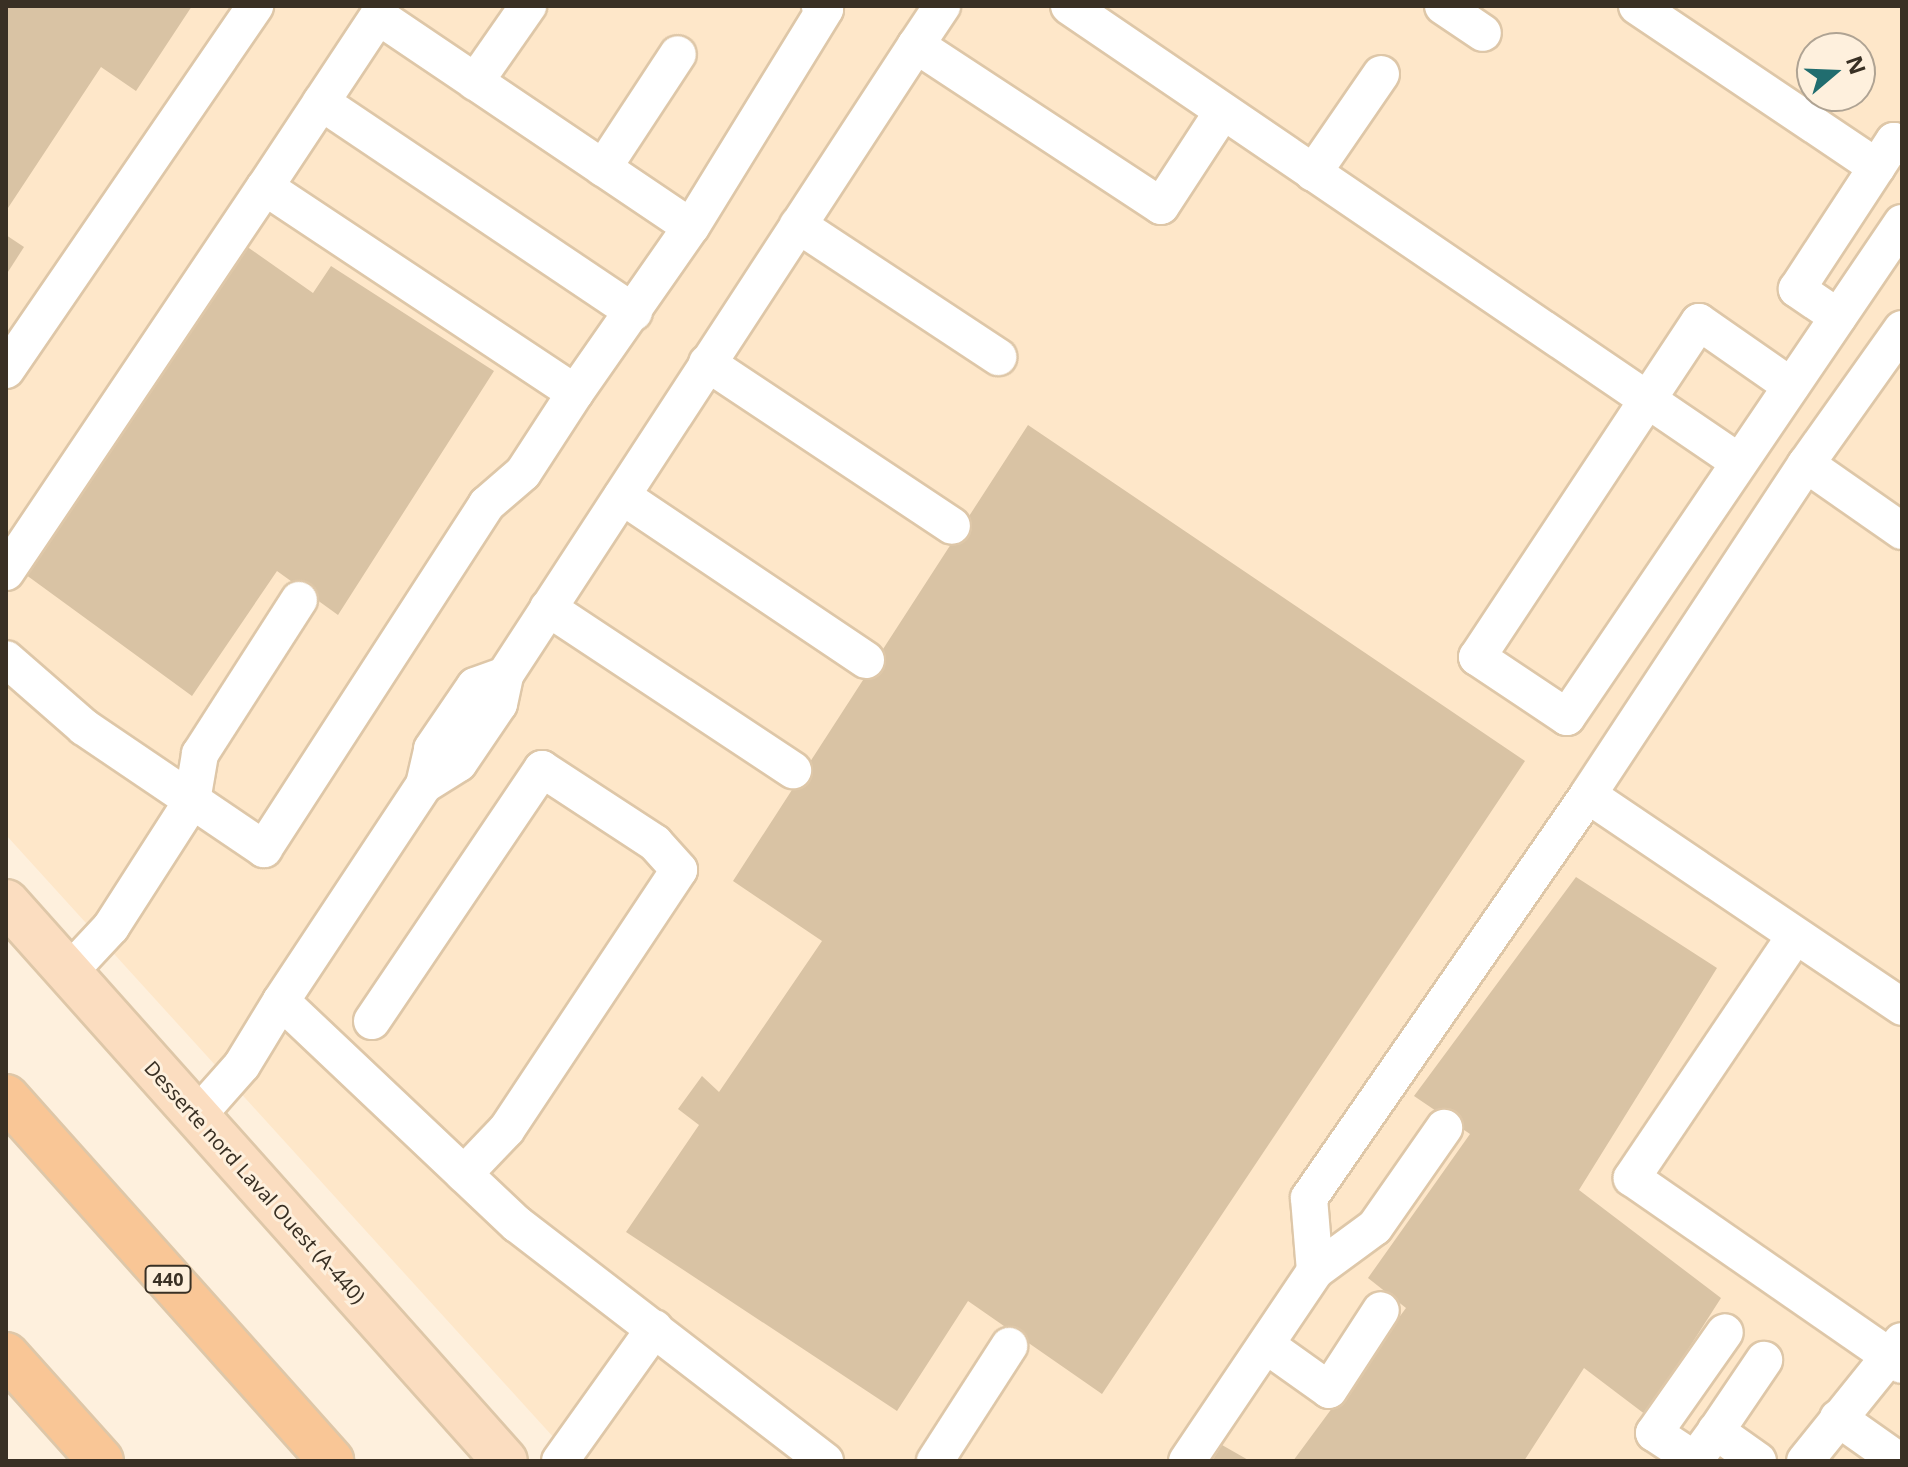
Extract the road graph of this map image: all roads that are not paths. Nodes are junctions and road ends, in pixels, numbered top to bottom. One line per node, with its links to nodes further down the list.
1 (255, 6): 28 (lane)
2 (528, 6): 13 (lane)
3 (820, 6): 22 (lane)
4 (942, 6): 10 (lane)
5 (1069, 6): 15 (lane)
6 (1443, 6): 9 (lane)
7 (1637, 6): 16 (lane)
8 (381, 11): 13 (lane); 14 (lane)
9 (1483, 33)
10 (916, 45): 15 (lane); 21 (lane)
11 (678, 54): 17 (lane)
12 (1381, 74): 18 (lane)
13 (475, 82): 17 (lane)
14 (321, 102): 19 (lane); 23 (lane)
15 (1223, 111): 18 (lane)
16 (1890, 157): 24 (lane)
17 (603, 168): 22 (lane)
18 (1313, 173): 31 (lane)
19 (265, 187): 30 (lane); 37 (lane)
20 (1902, 223): 24 (lane)
21 (798, 225): 26 (lane); 27 (lane)
22 (691, 227): 23 (lane)
23 (634, 312): 30 (lane)
24 (1838, 317): 29 (lane)
25 (1902, 329): 33 (lane)
26 (998, 357)
27 (707, 363): 34 (lane); 35 (lane)
28 (6, 370)
29 (1791, 386): 31 (lane); 32 (lane)
30 (575, 393): 44 (lane)
31 (1647, 400): 32 (lane); 32 (lane)
32 (1739, 462)
33 (1806, 464): 36 (lane); 43 (lane)
34 (622, 496): 39 (lane); 41 (lane)
35 (952, 526)
36 (1902, 531)
37 (6, 572)
38 (299, 600): 44 (lane)
39 (548, 608): 42 (lane); 48 (lane)
40 (6, 659): 44 (lane)
41 (866, 660)
42 (793, 770)
43 (1588, 795): 46 (lane); 55 (lane)
44 (192, 801): 47 (lane)
45 (6, 902): 47 (main road, Desserte nord Laval Ouest (A-440))
46 (1795, 936): 49 (lane); 61 (lane)
47 (69, 972): 52 (main road, Desserte nord Laval Ouest (A-440))
48 (281, 1001): 52 (lane); 54 (lane)
49 (1902, 1007)
50 (372, 1021): 54 (lane)
51 (6, 1097): 67 (highway, 440)
52 (196, 1117): 68 (main road, Desserte nord Laval Ouest (A-440))
53 (1444, 1128): 55 (lane)
54 (464, 1174): 57 (lane)
55 (1315, 1271): 59 (lane)
56 (1381, 1310): 59 (lane)
57 (655, 1328): 69 (lane); 70 (lane)
58 (1725, 1332): 65 (lane)
59 (1266, 1345): 72 (lane)
60 (1009, 1346): 71 (lane)
61 (1898, 1354): 64 (lane)
62 (6, 1355): 66 (highway)
63 (1764, 1360): 65 (lane)
64 (1838, 1418): 74 (lane); 75 (lane)
65 (1716, 1431): 73 (lane)
66 (101, 1461)
67 (331, 1461)
68 (505, 1461)
69 (560, 1461)
70 (825, 1461)
71 (935, 1461)
72 (1187, 1461)
73 (1758, 1461)
74 (1805, 1461)
75 (1899, 1461)

